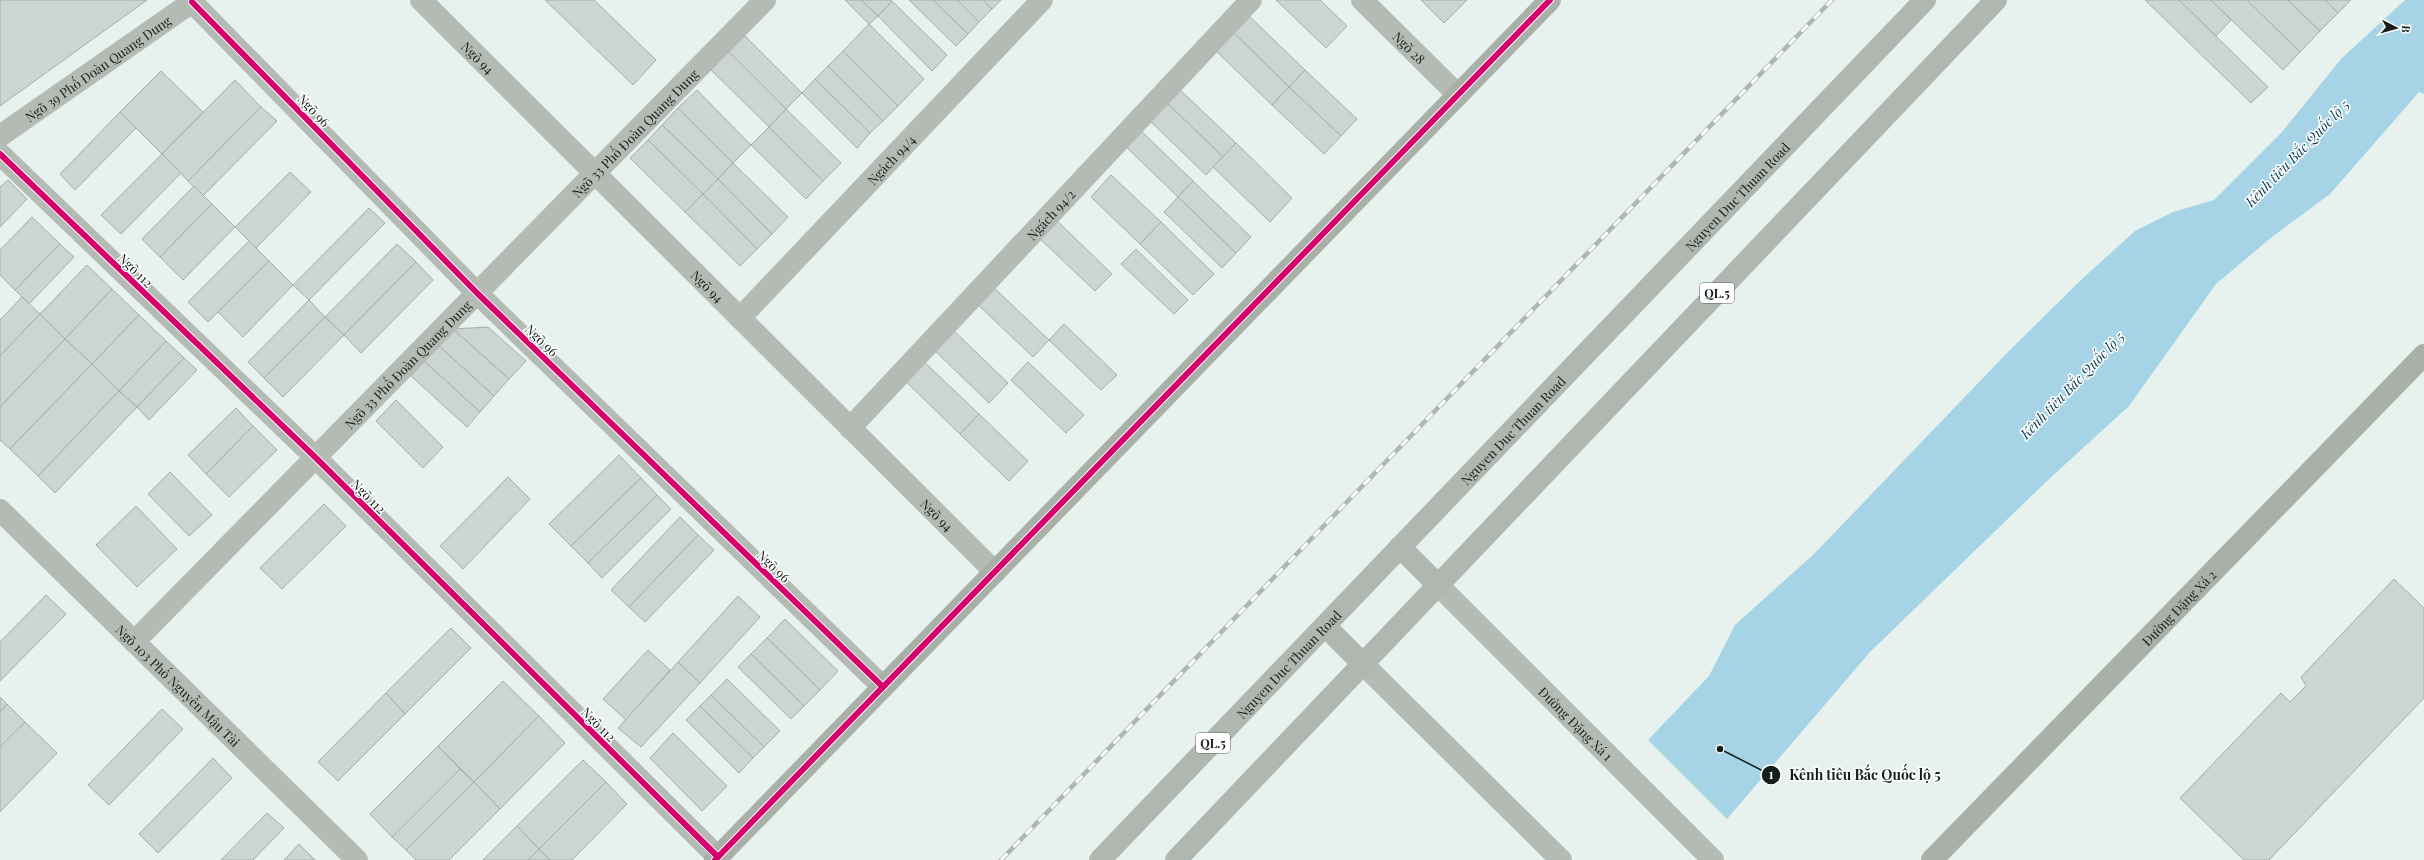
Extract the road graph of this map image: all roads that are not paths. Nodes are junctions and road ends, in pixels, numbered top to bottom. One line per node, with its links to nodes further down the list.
1 (421, 0): 13 (street, Ngõ 94)
2 (765, 0): 13 (street, Ngõ 33 Phố Đoàn Quang Dung)
3 (1042, 0): 15 (street, Ngách 94/4)
4 (1251, 0): 17 (street, Ngách 94/2)
5 (1362, 0): 10 (street, Ngõ 28)
6 (1550, 0): 10 (street)
7 (1925, 0): 20 (highway, Nguyen Duc Thuan Road / QL.5)
8 (1996, 0): 22 (highway, QL.5)
9 (194, 1): 11 (street, Ngõ 39 Phố Đoàn Quang Dung); 14 (street, Ngõ 96)
10 (1458, 95): 21 (street)
11 (0, 136)
12 (0, 154): 18 (street, Ngõ 112)
13 (595, 173): 14 (street, Ngõ 33 Phố Đoàn Quang Dung); 15 (street, Ngõ 94)
14 (477, 293): 18 (street, Ngõ 33 Phố Đoàn Quang Dung); 26 (street, Ngõ 96)
15 (740, 318): 17 (street, Ngõ 94)
16 (2424, 355): 33 (street, Đường Đặng Xá 2)
17 (850, 428): 21 (street, Ngõ 94)
18 (315, 458): 24 (street, Ngõ 33 Phố Đoàn Quang Dung); 28 (street, Ngõ 112)
19 (0, 510): 24 (street, Ngõ 103 Phố Nguyễn Mậu Tài)
20 (1400, 548): 22 (highway); 23 (highway, Nguyen Duc Thuan Road / QL.5)
21 (995, 572): 26 (street)
22 (1439, 586): 25 (highway, QL.5); 27 (street, Đường Đặng Xá 1)
23 (1325, 626): 25 (highway); 30 (highway, Nguyen Duc Thuan Road / QL.5)
24 (134, 642): 29 (street, Ngõ 103 Phố Nguyễn Mậu Tài)
25 (1364, 665): 31 (highway, QL.5); 32 (street)
26 (883, 687): 28 (street)
27 (1708, 856)
28 (717, 859)
29 (357, 860)
30 (1100, 860)
31 (1176, 860)
32 (1561, 860)
33 (1932, 860)

